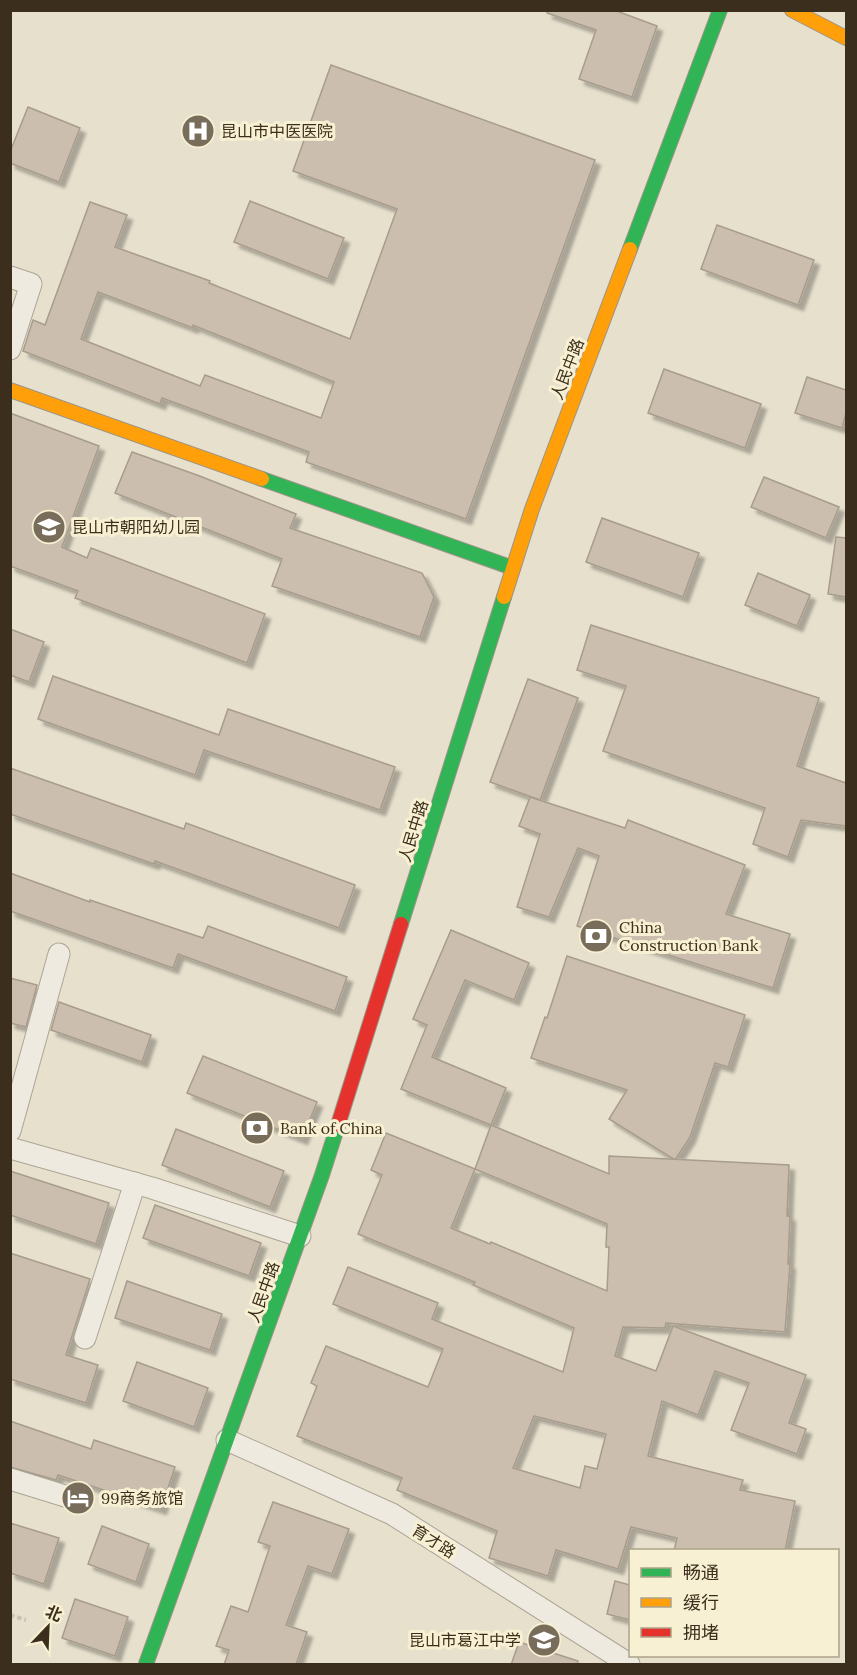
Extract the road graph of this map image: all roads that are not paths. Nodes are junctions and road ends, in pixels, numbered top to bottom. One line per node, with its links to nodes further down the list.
1 (720, 10): 7 (street, 人民中路)
2 (792, 10): 3 (street)
3 (846, 38)
4 (10, 277): 5 (street)
5 (10, 349)
6 (10, 390): 7 (street)
7 (513, 568): 12 (street, 人民中路)
8 (59, 954): 9 (street)
9 (10, 1131)
10 (10, 1148): 11 (street)
11 (135, 1183): 12 (street); 13 (street)
12 (300, 1236): 14 (street, 人民中路)
13 (85, 1338)
14 (227, 1440): 17 (street, 人民中路); 18 (street, 育才路)
15 (10, 1479): 16 (street)
16 (65, 1496)
17 (146, 1665)
18 (629, 1665)

